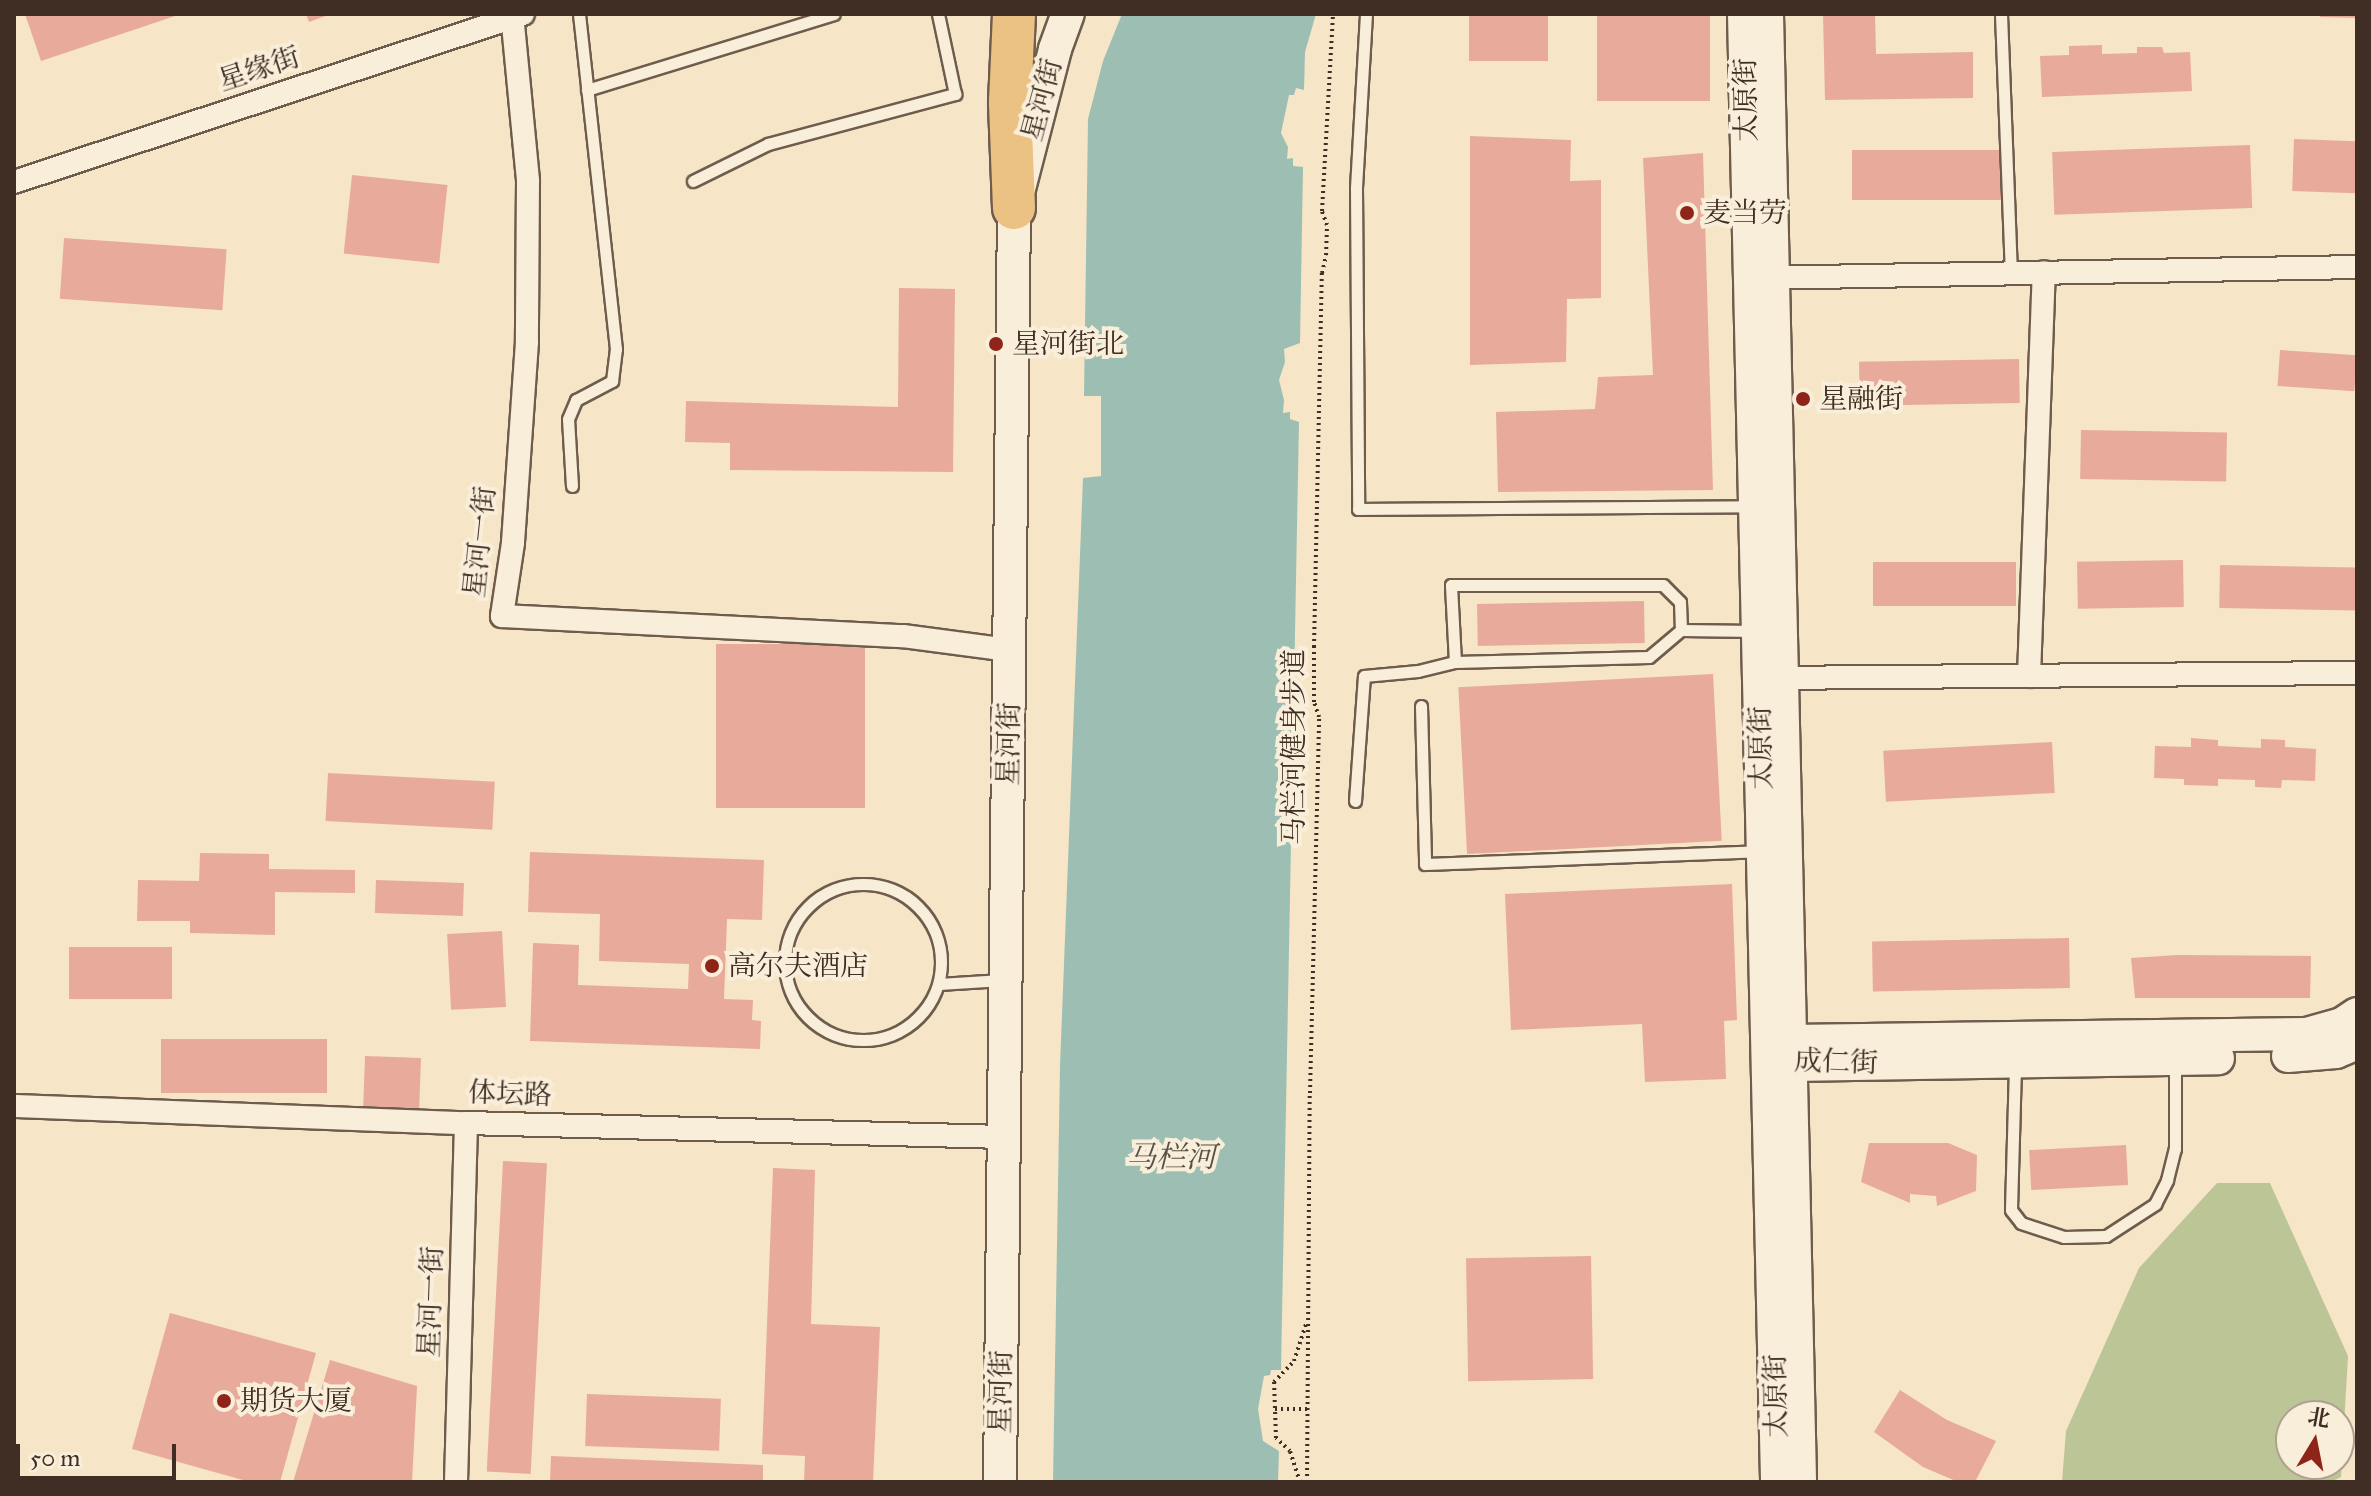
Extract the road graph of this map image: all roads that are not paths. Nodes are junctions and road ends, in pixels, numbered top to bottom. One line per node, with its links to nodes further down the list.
1 (579, 14): 11 (lane)
2 (834, 14): 11 (lane)
3 (938, 14): 12 (lane)
4 (1014, 14): 14 (highway)
5 (1068, 14): 14 (main road, 星河街)
6 (1366, 14): 20 (lane)
7 (1744, 14): 18 (main road, 太原街)
8 (1767, 14): 18 (main road, 太原街)
9 (2001, 14): 17 (lane)
10 (516, 15): 13 (street, 星缘街); 23 (street, 星河一街)
11 (587, 90): 19 (lane)
12 (693, 181)
13 (14, 182)
14 (1014, 208): 23 (main road, 星河街)
15 (2357, 267): 16 (street)
16 (2044, 272): 17 (street); 26 (street)
17 (2011, 273): 18 (street)
18 (1761, 278): 20 (main road, 太原街)
19 (572, 486)
20 (1767, 505): 22 (main road, 太原街)
21 (1681, 630): 22 (lane); 24 (lane); 24 (lane)
22 (1769, 631): 27 (main road, 太原街)
23 (1010, 650): 31 (main road, 星河街)
24 (1455, 662): 29 (lane)
25 (2357, 673): 26 (street)
26 (2029, 676): 27 (street)
27 (1770, 678): 30 (main road, 太原街)
28 (1421, 706): 30 (lane)
29 (1355, 801)
30 (1774, 851): 36 (main road, 太原街)
31 (1005, 979): 32 (lane); 40 (main road, 星河街)
32 (939, 984): 32 (lane)
33 (2357, 1014): 35 (main road, 成仁街)
34 (2357, 1043): 35 (main road, 成仁街)
35 (2175, 1047): 36 (main road, 成仁街); 37 (main road, 成仁街); 37 (lane)
36 (1783, 1053): 37 (main road, 成仁街); 43 (main road, 太原街); 44 (main road, 太原街)
37 (2015, 1061)
38 (14, 1106): 39 (street, 体坛路)
39 (466, 1123): 40 (street, 体坛路); 41 (street, 星河一街)
40 (1005, 1137): 42 (main road, 星河街)
41 (456, 1482)
42 (1000, 1482)
43 (1777, 1482)
44 (1800, 1482)

